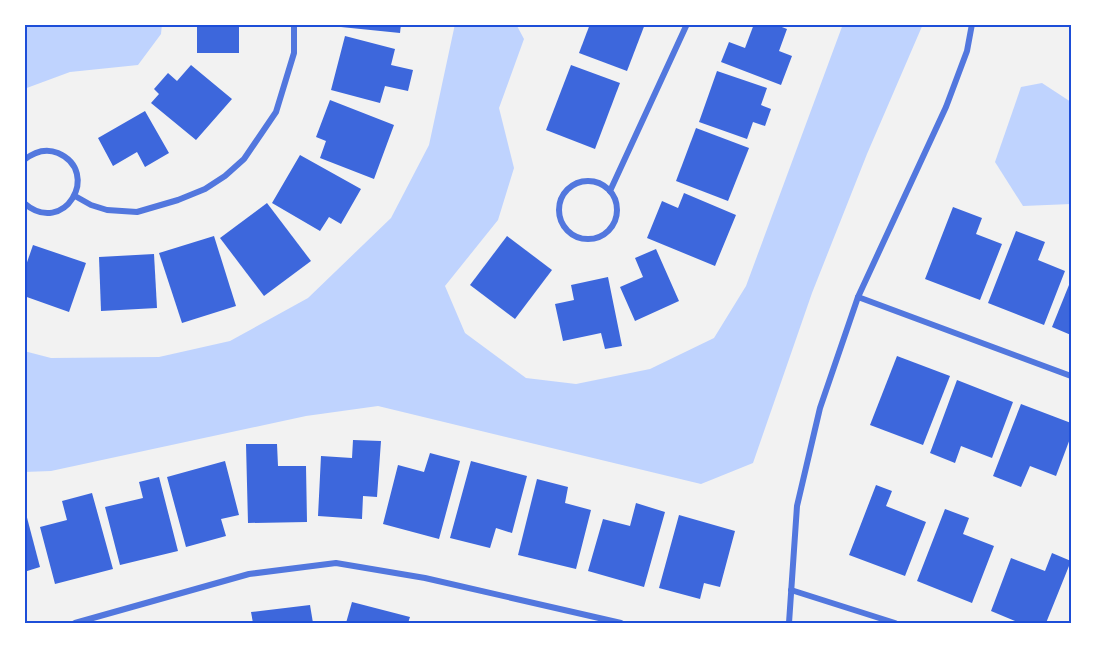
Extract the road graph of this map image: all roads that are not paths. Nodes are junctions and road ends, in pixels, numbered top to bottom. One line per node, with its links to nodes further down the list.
1 (294, 24): 6 (street)
2 (687, 24): 5 (street)
3 (972, 24): 8 (street)
4 (24, 160): 6 (street)
5 (610, 191): 5 (street)
6 (75, 196): 7 (street)
7 (24, 203)
8 (858, 297): 9 (street); 10 (street)
9 (1071, 376)
10 (791, 590): 13 (street); 14 (street)
11 (75, 623): 12 (street)
12 (621, 623)
13 (789, 623)
14 (895, 623)

